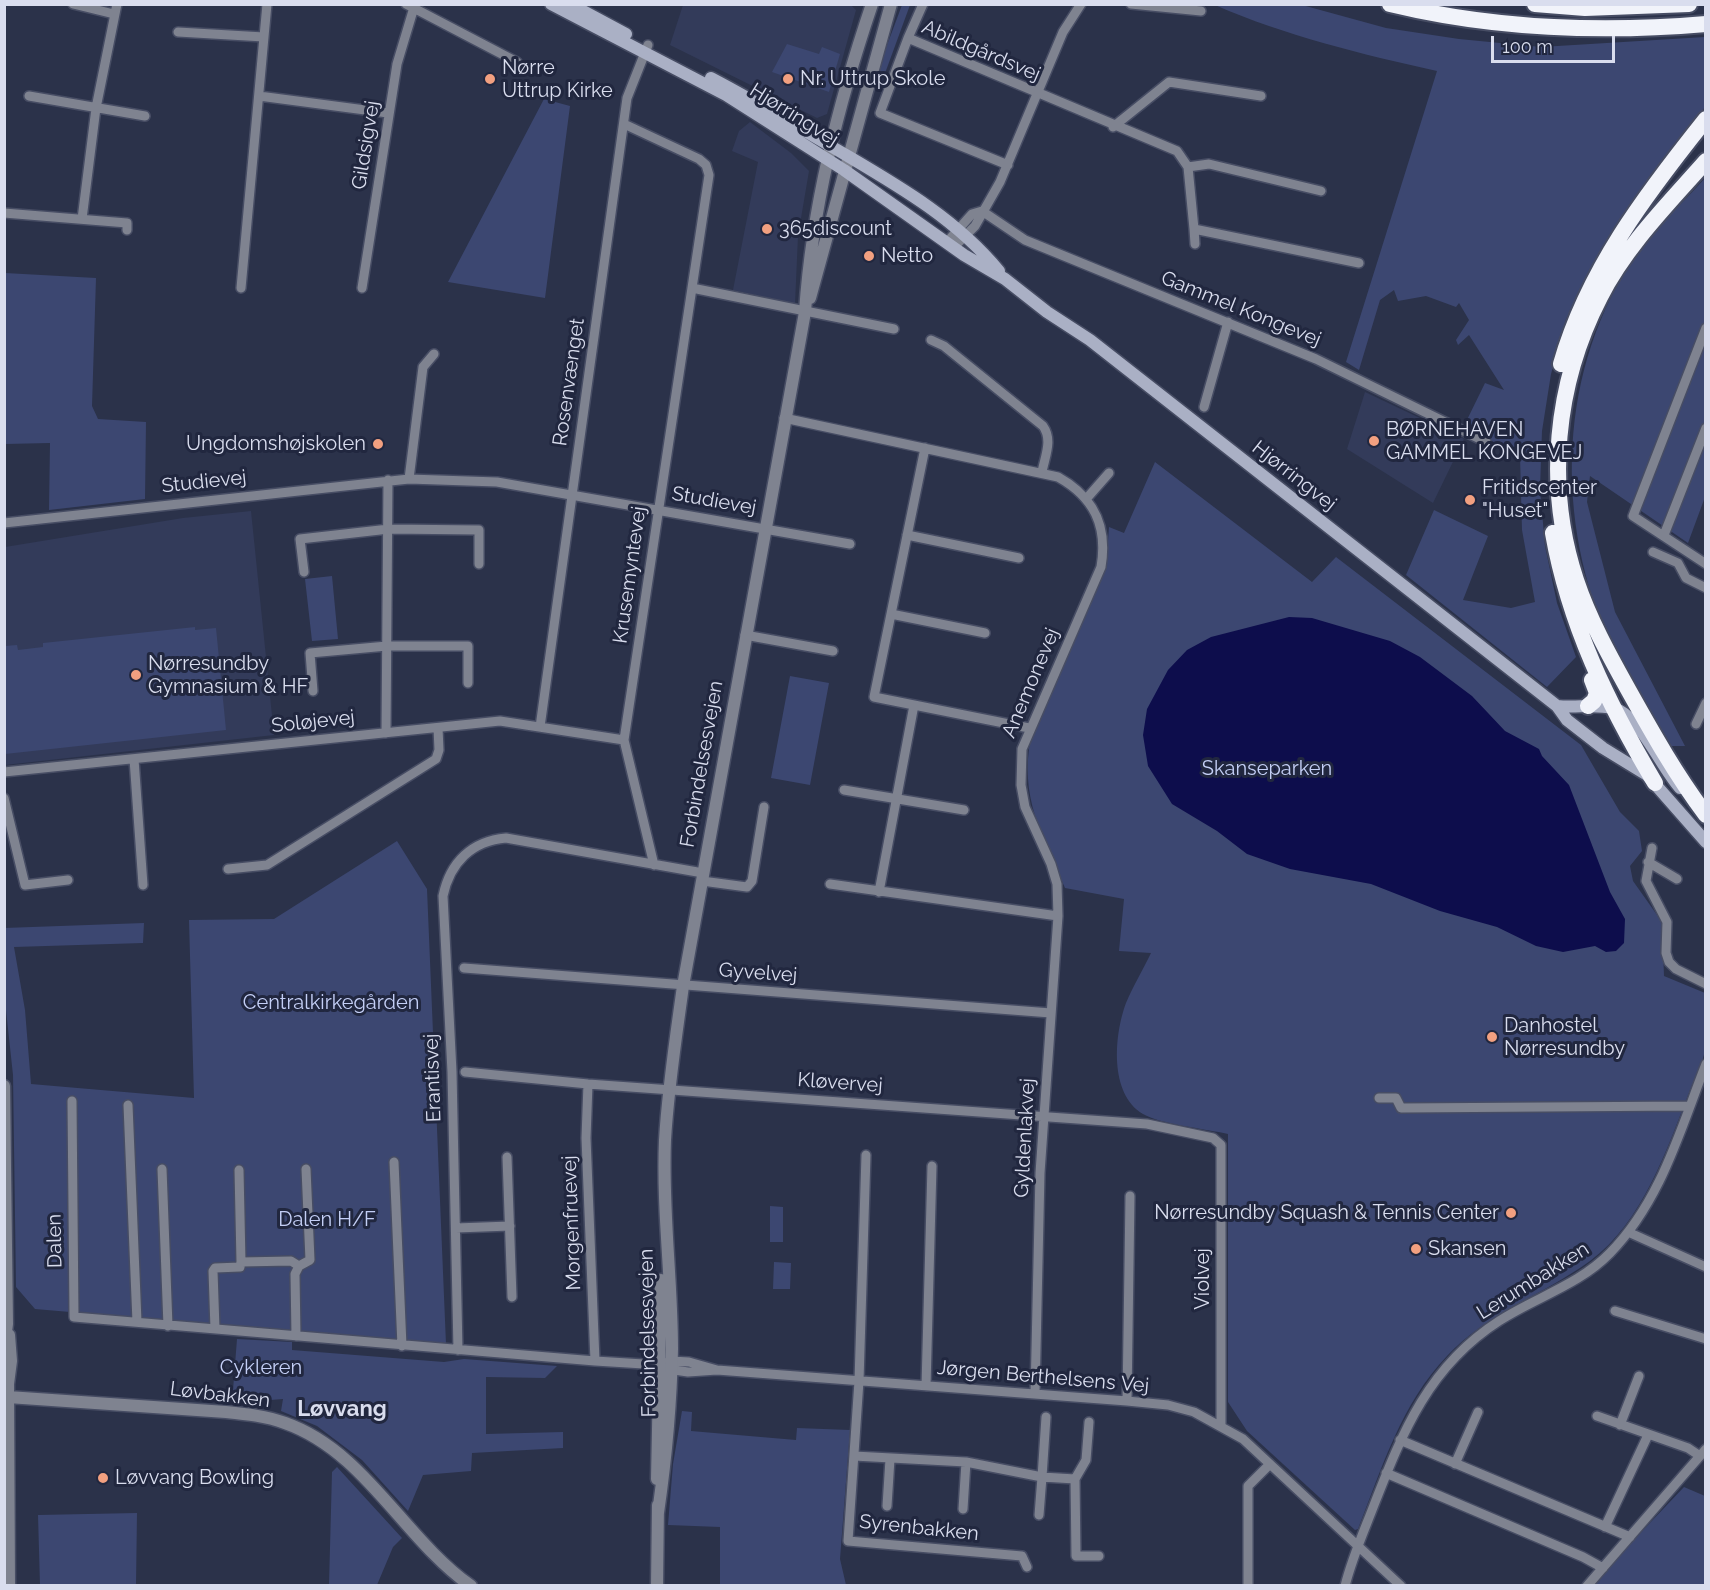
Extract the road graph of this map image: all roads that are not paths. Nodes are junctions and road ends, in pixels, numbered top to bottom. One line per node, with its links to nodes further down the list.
1 (73, 4): 13 (street)
2 (267, 4): 18 (street)
3 (551, 4): 20 (main road, Hjørringvej)
4 (570, 4): 20 (main road, Hjørringvej)
5 (891, 4): 32 (street)
6 (923, 4): 19 (street)
7 (1081, 4): 22 (street)
8 (1131, 4): 15 (street)
9 (1535, 4): 10 (highway)
10 (1689, 4)
11 (1390, 5): 16 (highway)
12 (411, 6): 21 (street); 27 (street, Gildsigvej)
13 (116, 9): 26 (street)
14 (870, 10): 32 (street)
15 (1201, 11)
16 (1706, 24)
17 (178, 32): 18 (street)
18 (264, 37): 24 (street)
19 (908, 38): 22 (street, Abildgårdsvej); 34 (street, Abildgårdsvej)
20 (647, 49): 30 (street, Rosenvænget); 32 (main road, Hjørringvej)
21 (517, 62)
22 (1037, 94): 31 (street, Abildgårdsvej); 34 (street)
23 (29, 96): 26 (street)
24 (259, 96): 27 (street); 49 (street)
25 (1261, 96): 31 (street)
26 (96, 108): 28 (street); 39 (street)
27 (388, 113): 50 (street, Gildsigvej)
28 (145, 116)
29 (1706, 119): 82 (highway)
30 (624, 124): 51 (street, Krusemyntevej); 67 (street, Rosenvænget)
31 (1113, 127): 35 (street, Abildgårdsvej)
32 (837, 158): 42 (main road, Hjørringvej); 44 (main road, Hjørringvej); 45 (street, Forbindelsesvejen); 46 (street, Forbindelsesvejen)
33 (1706, 161): 109 (highway)
34 (1008, 165): 37 (street)
35 (1188, 167): 36 (street); 40 (street)
36 (1322, 191)
37 (982, 211): 42 (street); 53 (street, Gammel Kongevej)
38 (4, 213): 39 (street)
39 (82, 219): 41 (street)
40 (1194, 229): 43 (street); 47 (street)
41 (127, 230)
42 (963, 232): 44 (street); 48 (main road, Hjørringvej)
43 (1195, 244)
44 (951, 245): 48 (main road, Hjørringvej)
45 (823, 257): 46 (street); 52 (street, Forbindelsesvejen)
46 (809, 260): 52 (street, Forbindelsesvejen)
47 (1359, 263)
48 (1005, 279): 92 (main road, Hjørringvej)
49 (241, 288)
50 (362, 288)
51 (692, 288): 52 (street); 69 (street, Krusemyntevej)
52 (805, 312): 55 (street); 59 (street, Forbindelsesvejen)
53 (1228, 322): 58 (street); 61 (street, Gammel Kongevej)
54 (1706, 328): 74 (street)
55 (894, 329)
56 (931, 340): 63 (street)
57 (434, 354): 65 (street)
58 (1204, 407)
59 (784, 418): 62 (street); 71 (street, Forbindelsesvejen)
60 (1706, 428): 74 (street)
61 (1486, 442)
62 (925, 448): 63 (street); 73 (street)
63 (1042, 472): 68 (street)
64 (1109, 473): 68 (street)
65 (409, 479): 66 (street, Studievej); 67 (street, Studievej)
66 (388, 480): 70 (street, Studievej); 72 (street)
67 (572, 495): 69 (street, Studievej); 96 (street, Rosenvænget)
68 (1088, 498): 98 (street, Anemonevej)
69 (657, 510): 71 (street, Studievej); 100 (street, Krusemyntevej)
70 (4, 523)
71 (764, 528): 75 (street, Studievej); 85 (street, Forbindelsesvejen)
72 (389, 529): 78 (street); 80 (street); 86 (street)
73 (907, 535): 77 (street); 83 (street)
74 (1664, 535): 79 (street)
75 (850, 544)
76 (1653, 552): 81 (street)
77 (1019, 558)
78 (479, 564)
79 (1706, 564)
80 (304, 572)
81 (1706, 588)
82 (1569, 605): 93 (highway); 94 (highway)
83 (891, 614): 84 (street); 91 (street)
84 (985, 633)
85 (745, 635): 87 (street); 115 (street, Forbindelsesvejen)
86 (387, 646): 88 (street); 89 (street); 99 (street)
87 (833, 651)
88 (468, 682)
89 (314, 691)
90 (1706, 703): 95 (street)
91 (914, 705): 98 (street); 106 (street)
92 (1557, 706): 93 (main road); 103 (main road, Hjørringvej)
93 (1588, 706): 94 (main road)
94 (1613, 708): 103 (highway); 109 (main road)
95 (1696, 724)
96 (540, 727): 97 (street, Soløjevej); 100 (street, Soløjevej)
97 (438, 728): 99 (street, Soløjevej); 114 (street)
98 (1029, 729): 119 (street, Anemonevej)
99 (386, 733): 101 (street, Soløjevej)
100 (624, 740): 113 (street, Krusemyntevej)
101 (134, 759): 102 (street, Soløjevej); 120 (street)
102 (4, 772)
103 (1655, 783): 110 (main road, Hjørringvej)
104 (844, 790): 106 (street)
105 (4, 798): 117 (street)
106 (896, 798): 108 (street); 121 (street)
107 (764, 807): 115 (street, Erantisvej)
108 (964, 810)
109 (1706, 815)
110 (1706, 842)
111 (1652, 848): 112 (street)
112 (1648, 862): 116 (street); 124 (street)
113 (654, 866): 115 (street, Erantisvej); 148 (street, Erantisvej)
114 (228, 869)
115 (702, 877): 125 (street, Forbindelsesvejen)
116 (1677, 879)
117 (68, 880)
118 (830, 884): 121 (street)
119 (1057, 884): 122 (street, Gyldenlakvej)
120 (143, 885)
121 (879, 892): 122 (street)
122 (1058, 916): 126 (street, Gyldenlakvej)
123 (464, 968): 125 (street, Gyvelvej)
124 (1706, 984)
125 (682, 986): 126 (street, Gyvelvej); 131 (street, Forbindelsesvejen)
126 (1051, 1013): 136 (street, Gyldenlakvej)
127 (1706, 1064): 135 (street, Lerumbakken)
128 (465, 1072): 129 (street, Kløvervej)
129 (588, 1084): 131 (street, Kløvervej); 164 (street, Morgenfruevej)
130 (4, 1086): 145 (street)
131 (669, 1089): 136 (street, Kløvervej); 166 (street, Forbindelsesvejen)
132 (1379, 1098): 135 (street)
133 (72, 1101): 155 (street, Dalen)
134 (128, 1105): 155 (street)
135 (1689, 1106): 149 (street, Lerumbakken)
136 (1043, 1116): 137 (street, Kløvervej); 171 (street, Gyldenlakvej)
137 (1212, 1138): 177 (street, Violvej)
138 (866, 1155): 168 (street)
139 (507, 1157): 147 (street)
140 (394, 1162): 161 (street)
141 (932, 1166): 169 (street)
142 (162, 1169): 157 (street)
143 (306, 1169): 151 (street)
144 (239, 1170): 150 (street)
145 (5, 1171): 156 (street)
146 (1130, 1196): 172 (street)
147 (510, 1226): 148 (street); 153 (street)
148 (456, 1228): 163 (street, Erantisvej)
149 (1628, 1232): 152 (street); 180 (street, Lerumbakken)
150 (241, 1262): 151 (street); 158 (street)
151 (299, 1266): 159 (street)
152 (1706, 1267)
153 (512, 1297)
154 (1615, 1311): 160 (street)
155 (137, 1322): 157 (street, Dalen)
156 (6, 1325): 162 (street); 170 (street)
157 (168, 1326): 158 (street, Dalen)
158 (215, 1329): 159 (street, Dalen)
159 (296, 1336): 161 (street, Dalen)
160 (1706, 1339)
161 (402, 1346): 163 (street, Dalen)
162 (4, 1347)
163 (458, 1350): 164 (street, Jørgen Berthelsens Vej)
164 (595, 1361): 166 (street, Jørgen Berthelsens Vej)
165 (4, 1365): 170 (street)
166 (667, 1365): 168 (street, Jørgen Berthelsens Vej); 202 (street, Forbindelsesvejen)
167 (1639, 1376): 178 (street)
168 (859, 1381): 169 (street, Jørgen Berthelsens Vej); 182 (street, Syrenbakken)
169 (926, 1386): 171 (street, Jørgen Berthelsens Vej)
170 (8, 1391): 197 (street); 201 (street, Løvbakken)
171 (1035, 1394): 172 (street, Jørgen Berthelsens Vej)
172 (1127, 1401): 177 (street, Jørgen Berthelsens Vej)
173 (1478, 1412): 186 (street)
174 (1597, 1416): 178 (street)
175 (1046, 1417): 188 (street)
176 (1089, 1422): 189 (street)
177 (1221, 1424): 185 (street, Jørgen Berthelsens Vej)
178 (1620, 1425): 179 (street)
179 (1648, 1435): 181 (street); 193 (street)
180 (1400, 1440): 186 (street); 187 (street, Lerumbakken)
181 (1703, 1452): 194 (street)
182 (854, 1455): 183 (street); 198 (street, Syrenbakken)
183 (890, 1459): 184 (street); 190 (street)
184 (966, 1462): 188 (street); 191 (street)
185 (1270, 1464): 195 (street, Jørgen Berthelsens Vej); 203 (street)
186 (1455, 1464): 193 (street)
187 (1386, 1473): 195 (street, Lerumbakken); 199 (street)
188 (1042, 1477): 189 (street); 192 (street)
189 (1075, 1479): 196 (street)
190 (887, 1506)
191 (963, 1509)
192 (1039, 1515)
193 (1605, 1527): 194 (street)
194 (1630, 1538): 199 (street)
195 (1359, 1546): 204 (street, Lerumbakken); 205 (street, Jørgen Berthelsens Vej)
196 (1099, 1556)
197 (7, 1562): 200 (street)
198 (1027, 1567)
199 (1603, 1568): 206 (street)
200 (9, 1586)
201 (471, 1586)
202 (657, 1586)
203 (1248, 1586)
204 (1345, 1586)
205 (1401, 1586)
206 (1587, 1586)

